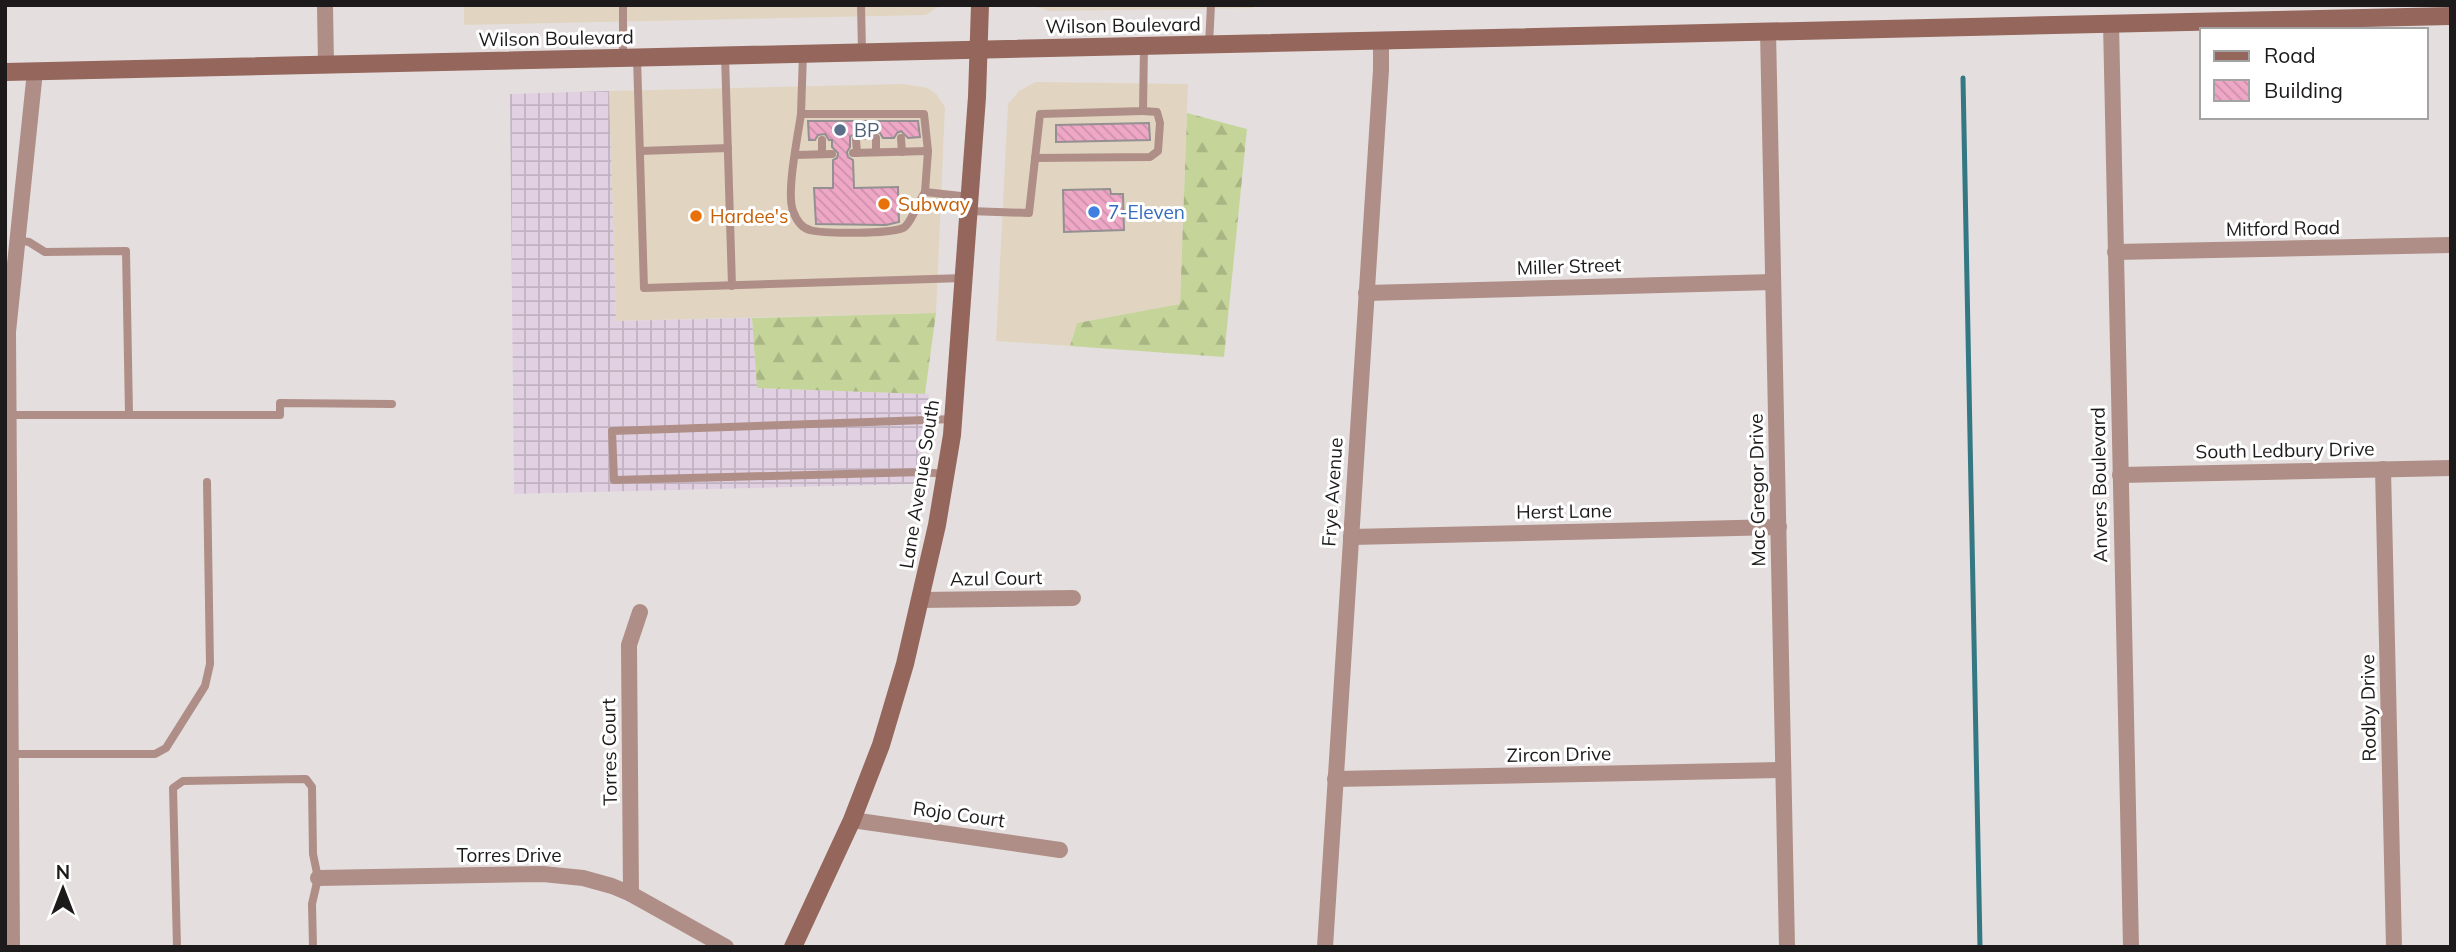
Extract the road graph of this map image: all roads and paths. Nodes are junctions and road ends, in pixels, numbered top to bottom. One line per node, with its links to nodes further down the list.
1 (325, 5): 18 (street)
2 (623, 5): 17 (lane)
3 (861, 5): 14 (lane)
4 (980, 5): 13 (main road, Lane Avenue South)
5 (1211, 5): 11 (lane)
6 (2328, 12): 7 (main road, Wilson Boulevard); 8 (main road, Wilson Boulevard)
7 (2451, 16)
8 (2111, 23): 9 (main road, Wilson Boulevard); 40 (street, Anvers Boulevard)
9 (1768, 32): 10 (main road, Wilson Boulevard); 42 (street, Mac Gregor Drive)
10 (1381, 40): 11 (main road, Wilson Boulevard); 44 (street, Frye Avenue)
11 (1209, 44): 12 (main road, Wilson Boulevard)
12 (1144, 45): 13 (main road, Wilson Boulevard); 21 (lane)
13 (979, 50): 14 (main road, Wilson Boulevard); 37 (main road, Lane Avenue South)
14 (862, 52): 15 (main road, Wilson Boulevard)
15 (803, 53): 16 (main road, Wilson Boulevard); 22 (lane)
16 (725, 55): 17 (main road, Wilson Boulevard); 27 (lane)
17 (630, 58): 18 (main road, Wilson Boulevard); 28 (lane)
18 (326, 65): 19 (main road, Wilson Boulevard)
19 (35, 71): 20 (main road, Wilson Boulevard); 38 (street)
20 (5, 72)
21 (1143, 111): 35 (lane); 35 (lane)
22 (801, 114): 29 (lane); 34 (lane)
23 (876, 138): 30 (lane)
24 (901, 138): 31 (lane)
25 (856, 139): 30 (lane)
26 (822, 140): 32 (lane)
27 (728, 148): 28 (lane); 43 (lane)
28 (640, 151): 43 (lane)
29 (928, 151): 31 (lane); 36 (lane)
30 (876, 152): 31 (lane)
31 (902, 152)
32 (822, 154): 33 (lane); 34 (lane)
33 (832, 154)
34 (796, 155): 36 (lane)
35 (1035, 158): 37 (lane)
36 (925, 192): 37 (lane)
37 (970, 204): 41 (main road, Lane Avenue South)
38 (16, 240): 45 (street); 47 (lane)
39 (2451, 245): 40 (street, Mitford Road)
40 (2115, 252): 53 (street, Anvers Boulevard)
41 (964, 278): 43 (lane); 49 (main road, Lane Avenue South)
42 (1773, 282): 44 (street, Miller Street); 55 (street, Mac Gregor Drive)
43 (733, 286)
44 (1366, 293): 56 (street, Frye Avenue)
45 (6, 332): 48 (street)
46 (392, 404): 47 (lane)
47 (129, 414): 48 (lane)
48 (9, 415): 57 (street)
49 (954, 419): 52 (main road, Lane Avenue South); 52 (lane)
50 (2451, 468): 51 (street, South Ledbury Drive)
51 (2383, 469): 53 (street, South Ledbury Drive); 77 (street, Rodby Drive)
52 (946, 474): 59 (main road, Lane Avenue South)
53 (2120, 475): 76 (street, Anvers Boulevard)
54 (207, 482): 61 (lane)
55 (1779, 527): 56 (street, Herst Lane); 62 (street, Mac Gregor Drive)
56 (1351, 537): 63 (street, Frye Avenue)
57 (7, 583): 61 (street)
58 (1073, 598): 59 (street, Azul Court)
59 (920, 600): 64 (main road, Lane Avenue South)
60 (640, 612): 68 (street, Torres Court)
61 (12, 754): 65 (street)
62 (1783, 770): 63 (street, Zircon Drive); 75 (street, Mac Gregor Drive)
63 (1335, 779): 74 (street, Frye Avenue)
64 (852, 820): 66 (street, Rojo Court); 73 (main road, Lane Avenue South)
65 (9, 834): 69 (street)
66 (1060, 850)
67 (318, 878): 68 (street, Torres Drive); 70 (lane); 71 (lane)
68 (632, 894): 72 (street, Torres Drive)
69 (12, 947)
70 (177, 947)
71 (313, 947)
72 (726, 947)
73 (793, 947)
74 (1325, 947)
75 (1787, 947)
76 (2131, 947)
77 (2394, 947)

